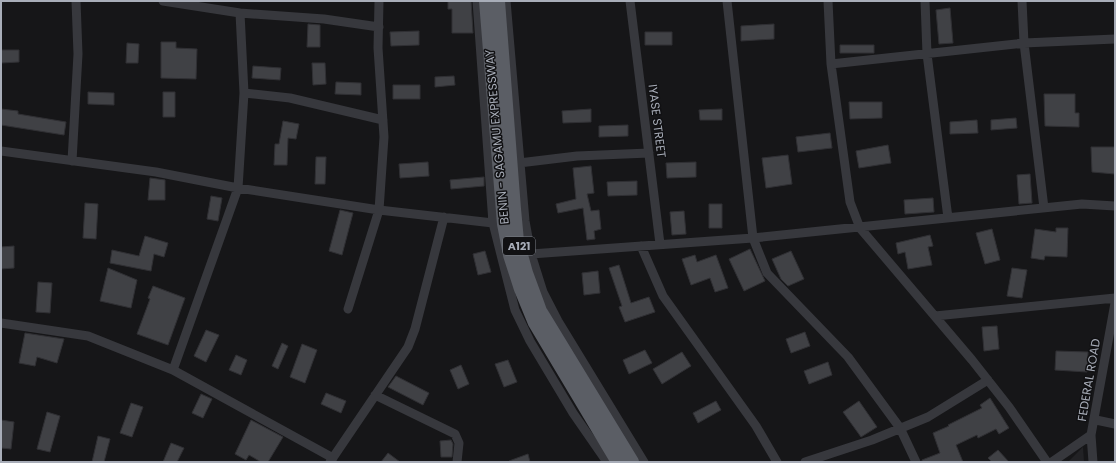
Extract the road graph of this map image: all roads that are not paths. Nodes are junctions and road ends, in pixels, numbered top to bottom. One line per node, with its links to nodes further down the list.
1 (76, 1): 24 (street)
2 (163, 1): 13 (street)
3 (378, 1): 15 (street)
4 (477, 1): 32 (street)
5 (486, 1): 54 (highway, BENIN - SAGAMU EXPRESSWAY / A121)
6 (498, 1): 55 (highway, A121)
7 (506, 1): 25 (street)
8 (630, 1): 23 (street, IYASE STREET)
9 (727, 1): 34 (street)
10 (828, 1): 19 (street)
11 (925, 1): 18 (street)
12 (1022, 1): 17 (street)
13 (176, 3): 14 (street)
14 (240, 13): 15 (street); 20 (street)
15 (379, 27): 21 (street)
16 (1115, 39): 17 (street)
17 (1024, 43): 18 (street); 28 (street)
18 (927, 54): 19 (street); 31 (street)
19 (831, 64): 33 (street)
20 (244, 93): 21 (street); 26 (street)
21 (383, 120): 29 (street)
22 (1, 151): 24 (street)
23 (648, 153): 25 (street); 35 (street, IYASE STREET)
24 (72, 161): 26 (street)
25 (519, 163): 37 (street)
26 (238, 188): 29 (street); 44 (street)
27 (1115, 206): 28 (street)
28 (1044, 208): 31 (street)
29 (379, 210): 30 (street); 40 (street)
30 (444, 217): 32 (street); 46 (street)
31 (948, 218): 33 (street)
32 (493, 222): 53 (street)
33 (860, 228): 34 (street); 41 (street)
34 (754, 238): 35 (street); 49 (street)
35 (660, 244): 36 (street)
36 (642, 246): 37 (street); 57 (street)
37 (531, 254): 56 (street)
38 (1115, 298): 41 (street)
39 (1115, 303): 43 (street, FEDERAL ROAD)
40 (348, 309)
41 (935, 316): 45 (street)
42 (1, 323): 44 (street)
43 (1113, 324): 47 (street, FEDERAL ROAD)
44 (173, 370): 51 (street)
45 (988, 380): 49 (street); 60 (street)
46 (375, 395): 51 (street); 52 (street)
47 (1096, 420): 48 (street); 50 (street, FEDERAL ROAD)
48 (1115, 424)
49 (900, 428): 58 (street); 59 (street)
50 (1092, 435): 61 (street); 62 (street, FEDERAL ROAD)
51 (332, 460)
52 (457, 462)
53 (607, 462)
54 (618, 462)
55 (632, 462)
56 (644, 462)
57 (776, 462)
58 (805, 462)
59 (916, 462)
60 (1047, 462)
61 (1052, 462)
62 (1093, 462)

